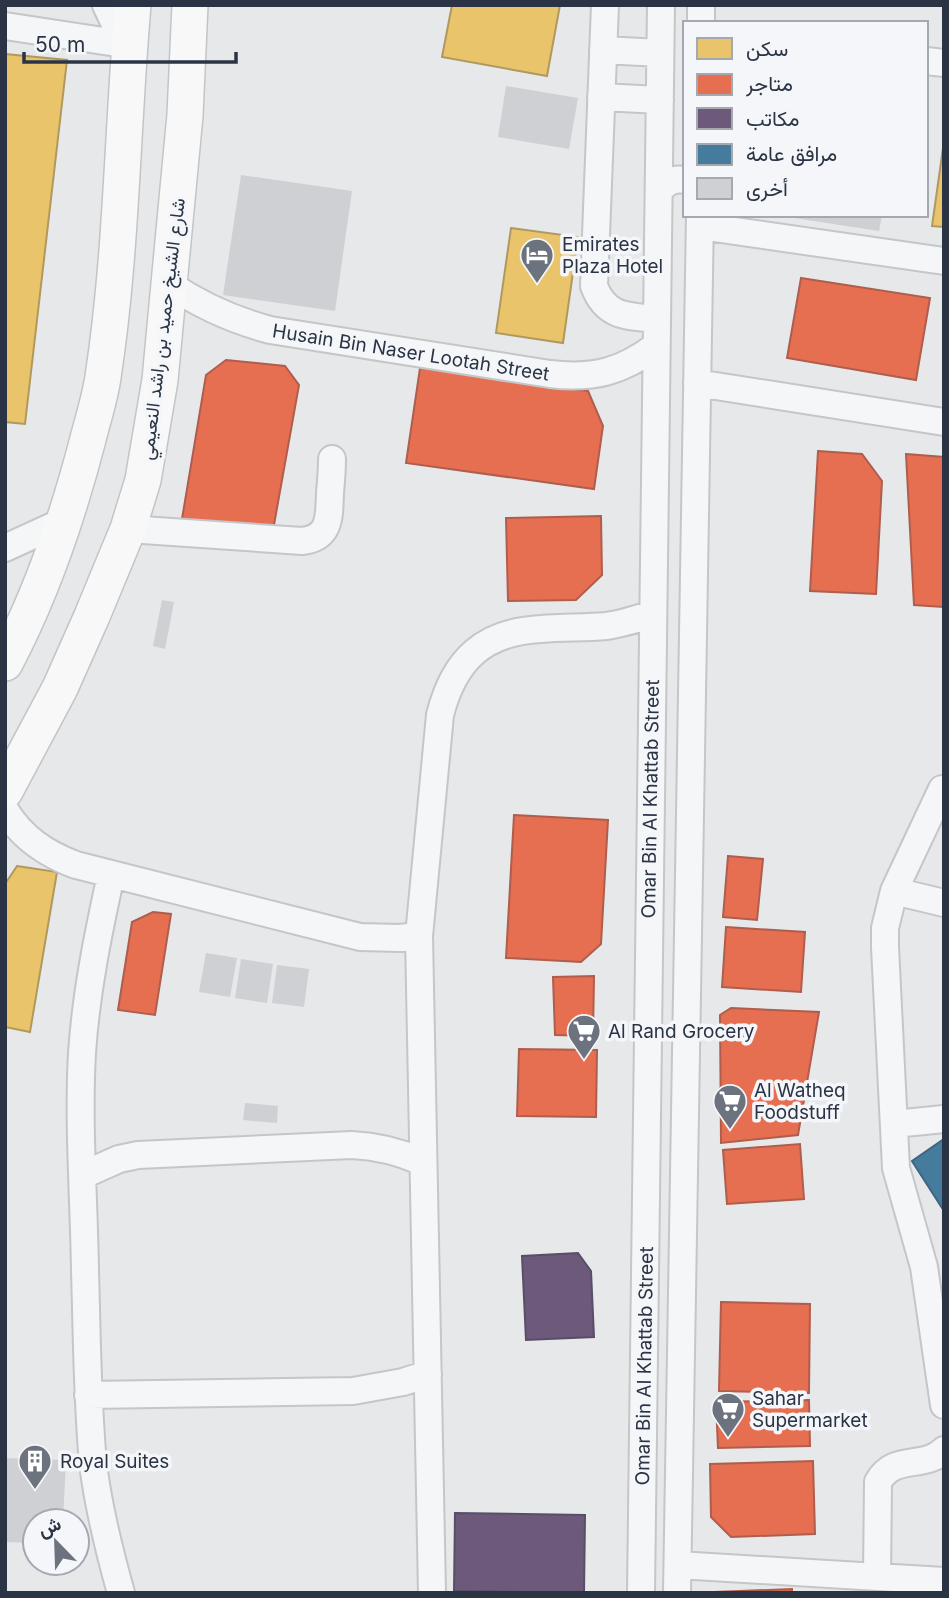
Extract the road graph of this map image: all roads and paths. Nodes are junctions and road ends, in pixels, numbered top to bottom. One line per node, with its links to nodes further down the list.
1 (106, 5): 7 (street)
2 (133, 5): 7 (main road)
3 (190, 5): 16 (main road, شارع الشيخ حميد بن راشد النعيمي)
4 (605, 5): 8 (street)
5 (661, 5): 9 (street, Omar Bin Al Khattab Street)
6 (5, 26): 7 (street)
7 (130, 44): 22 (main road)
8 (603, 50): 9 (street); 10 (street)
9 (660, 53): 11 (street, Omar Bin Al Khattab Street)
10 (601, 97): 11 (street); 17 (street)
11 (660, 100): 13 (street, Omar Bin Al Khattab Street)
12 (683, 180): 13 (street)
13 (659, 191): 17 (street, Omar Bin Al Khattab Street)
14 (700, 220): 15 (street); 19 (street, Omar Bin Al Khattab Street)
15 (944, 261)
16 (169, 284): 18 (street, Husain Bin Naser Lootah Street); 23 (main road, شارع الشيخ حميد بن راشد النعيمي)
17 (657, 319): 18 (street, Omar Bin Al Khattab Street)
18 (656, 346): 24 (street, Omar Bin Al Khattab Street)
19 (697, 383): 20 (street); 25 (street, Omar Bin Al Khattab Street)
20 (944, 422)
21 (332, 459): 23 (street)
22 (64, 521): 26 (street); 28 (main road)
23 (128, 529): 30 (main road, شارع الشيخ حميد بن راشد النعيمي)
24 (653, 546): 25 (street); 27 (street, Omar Bin Al Khattab Street)
25 (695, 547): 45 (street, Omar Bin Al Khattab Street)
26 (5, 548)
27 (652, 614): 35 (street); 49 (street, Omar Bin Al Khattab Street)
28 (5, 663)
29 (942, 789): 33 (street)
30 (5, 791)
31 (5, 810): 32 (street)
32 (111, 875): 35 (street); 39 (street)
33 (894, 891): 34 (street); 37 (street)
34 (944, 903)
35 (418, 936): 38 (street)
36 (944, 1119): 37 (street)
37 (894, 1124): 40 (street)
38 (423, 1162): 39 (street); 41 (street)
39 (83, 1175): 42 (street)
40 (932, 1255): 43 (street)
41 (428, 1374): 42 (street); 51 (street)
42 (88, 1395): 50 (street)
43 (944, 1405)
44 (944, 1450): 46 (street)
45 (678, 1565): 46 (street); 52 (street, Omar Bin Al Khattab Street)
46 (877, 1577): 48 (street)
47 (944, 1581): 48 (street)
48 (907, 1586)
49 (636, 1588)
50 (121, 1593)
51 (432, 1593)
52 (677, 1593)

